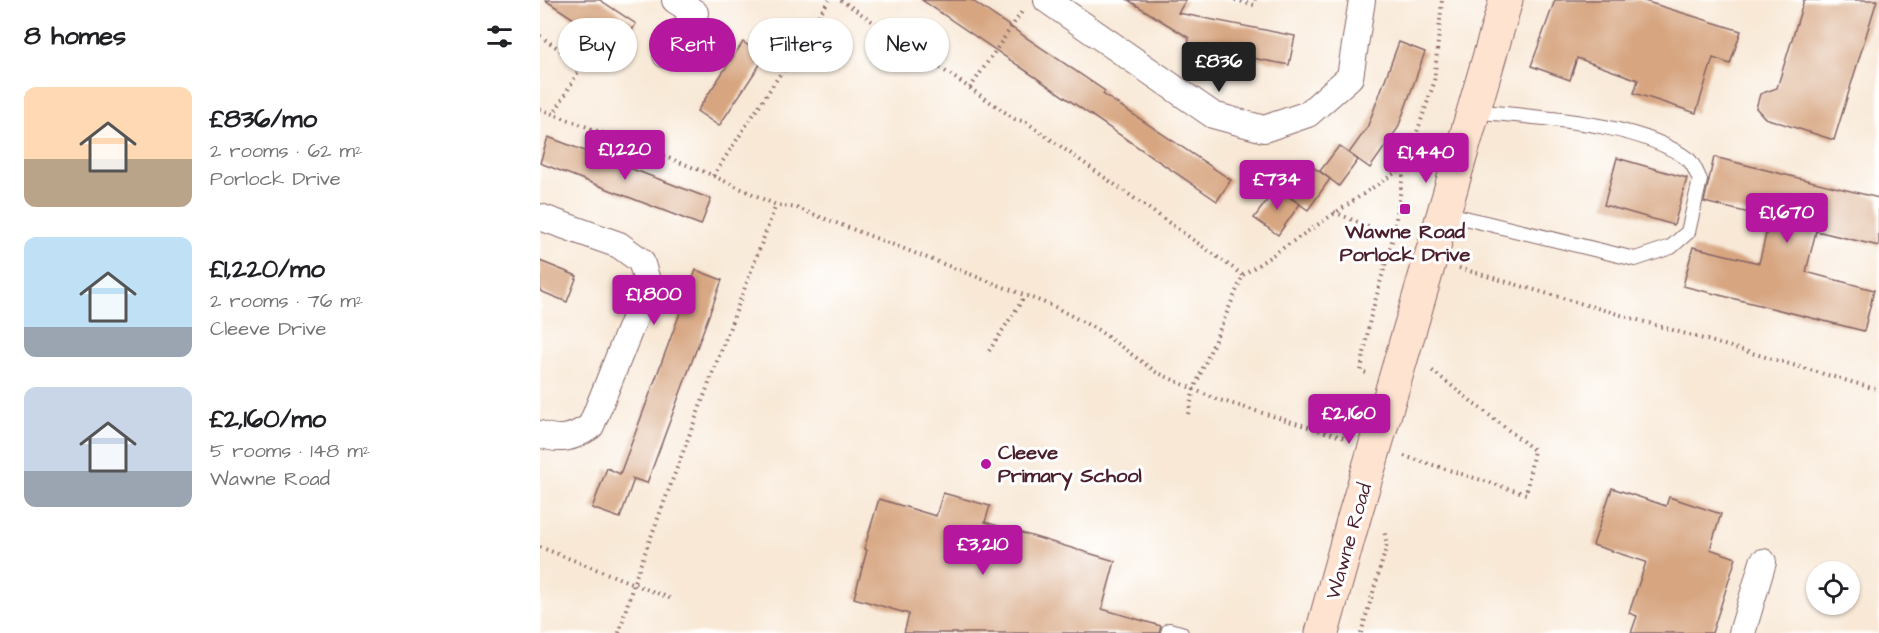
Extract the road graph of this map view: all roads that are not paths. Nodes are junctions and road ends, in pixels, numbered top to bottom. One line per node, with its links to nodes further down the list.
1 (675, 0): 5 (street)
2 (1047, 0): 3 (street)
3 (1362, 0)
4 (1506, 0): 6 (street, Wawne Road)
5 (692, 18)
6 (1474, 111): 7 (street, Wawne Road); 7 (lane)
7 (1444, 213): 11 (street, Wawne Road, bridge)
8 (540, 217): 9 (street)
9 (540, 434)
10 (1763, 561): 12 (street)
11 (1322, 633)
12 (1742, 633)

